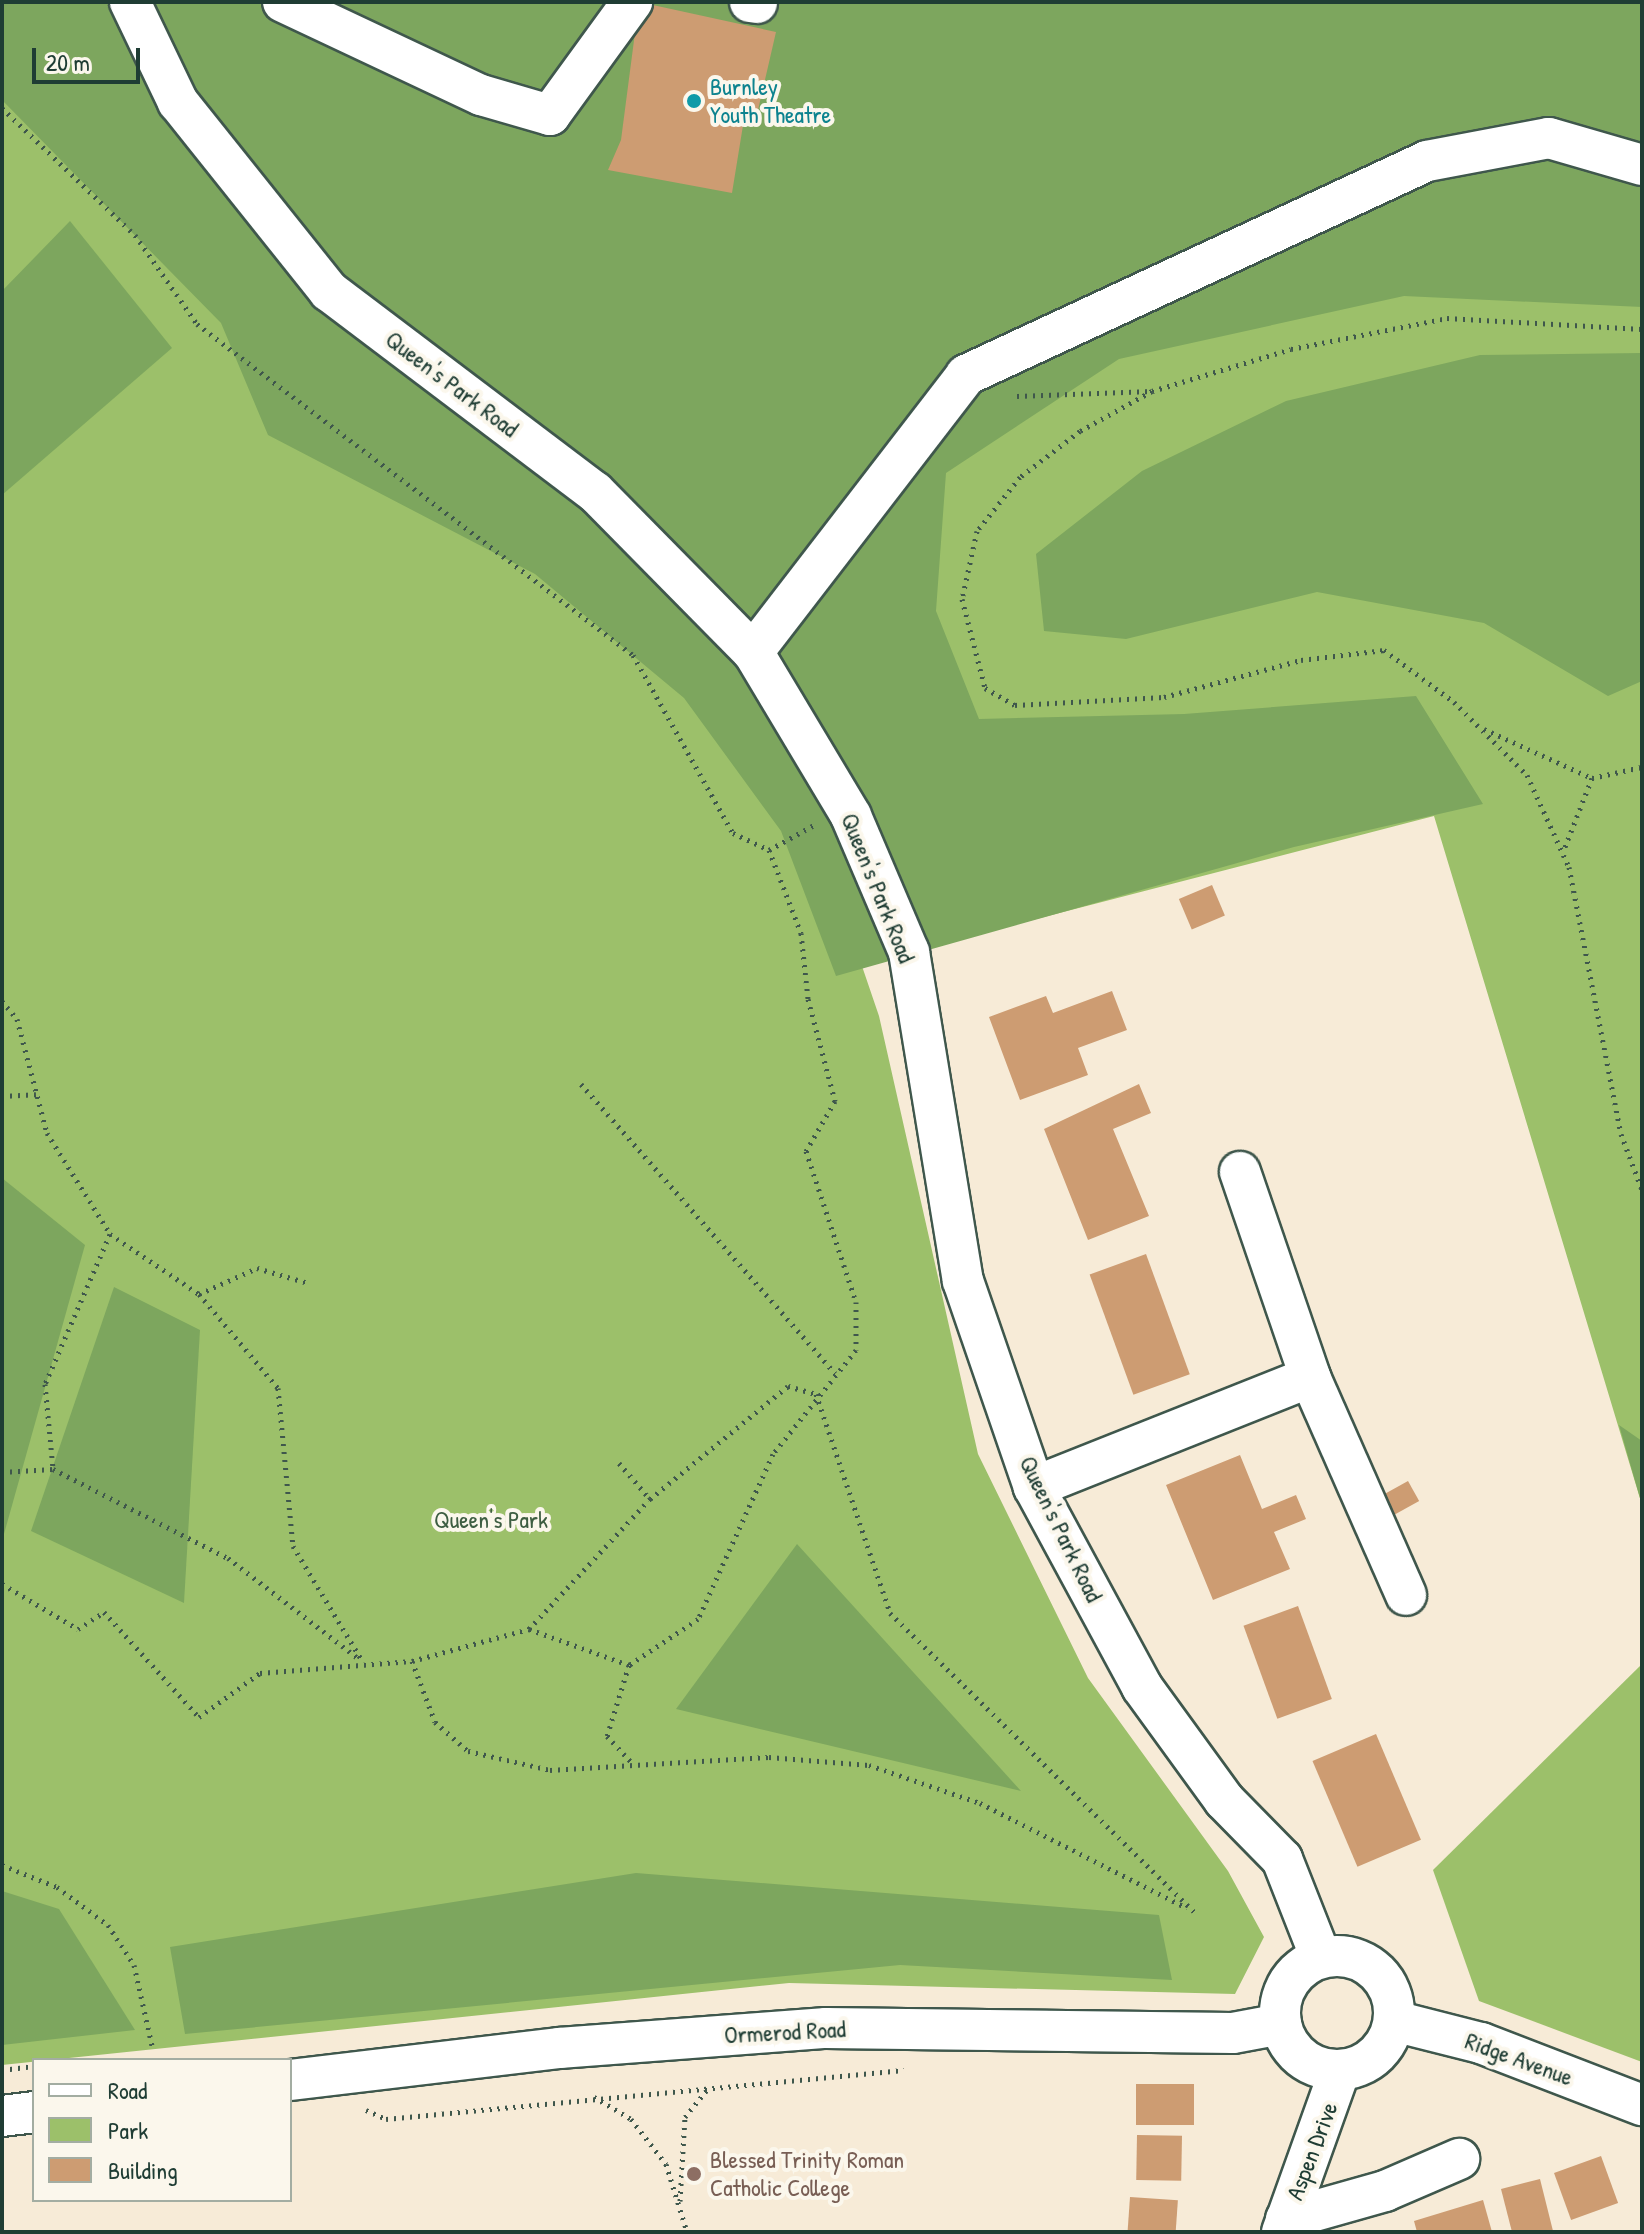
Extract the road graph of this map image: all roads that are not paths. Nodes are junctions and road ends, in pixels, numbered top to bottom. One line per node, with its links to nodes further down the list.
1 (130, 2): 7 (street, Queen's Park Road)
2 (283, 2): 3 (street)
3 (632, 2)
4 (750, 2): 5 (street)
5 (757, 3)
6 (1642, 165): 7 (street)
7 (753, 652): 10 (street, Queen's Park Road)
8 (1240, 1172): 9 (street)
9 (1310, 1377): 10 (street); 11 (street)
10 (1034, 1487): 12 (street, Queen's Park Road)
11 (1406, 1595)
12 (1321, 1958): 13 (street); 14 (street)
13 (1394, 2021): 15 (street); 17 (street, Ridge Avenue)
14 (1281, 2024): 15 (street); 16 (street, Ormerod Road)
15 (1340, 2070): 21 (street, Aspen Drive)
16 (292, 2080)
17 (1642, 2105)
18 (32, 2112): 19 (street)
19 (2, 2116)
20 (1459, 2159): 21 (street)
21 (1284, 2225)

